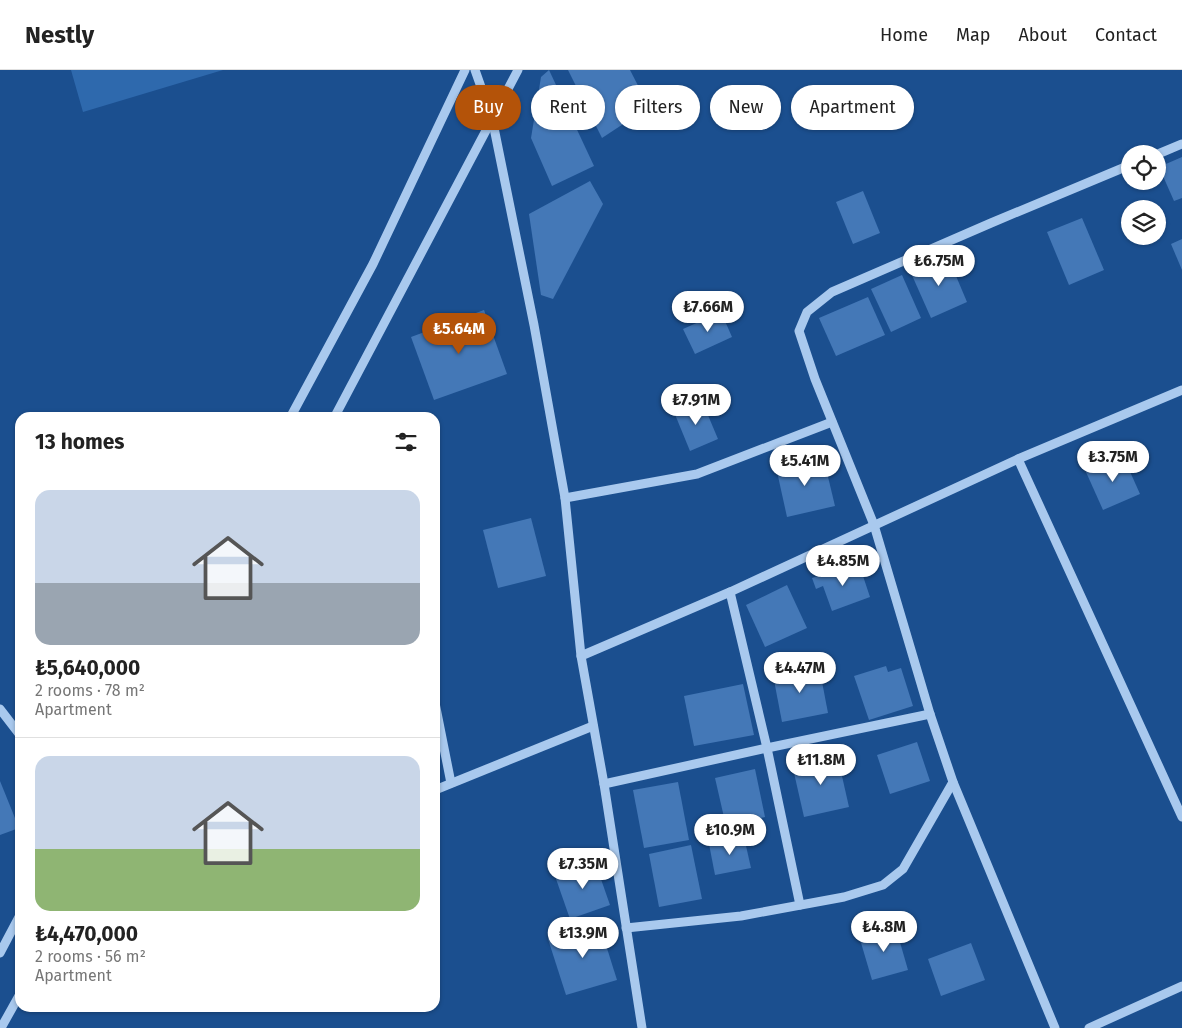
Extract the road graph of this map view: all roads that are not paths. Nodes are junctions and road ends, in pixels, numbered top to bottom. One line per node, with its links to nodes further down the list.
1 (465, 70): 12 (street)
2 (475, 70): 4 (street)
3 (518, 70): 5 (street)
4 (480, 85)
5 (510, 85)
6 (486, 130): 13 (street)
7 (494, 130): 16 (street)
8 (1182, 144): 9 (street)
9 (1166, 151)
10 (1121, 169): 14 (street)
11 (1182, 390): 15 (street)
12 (293, 412)
13 (337, 412)
14 (832, 422): 16 (street); 17 (street)
15 (1018, 459): 17 (street); 30 (street)
16 (565, 498): 19 (street)
17 (874, 525): 18 (street); 21 (street)
18 (730, 592): 19 (street); 25 (street)
19 (581, 656): 22 (street)
20 (0, 709): 23 (street)
21 (930, 714): 25 (street); 26 (street)
22 (593, 726): 27 (street); 28 (street)
23 (15, 728)
24 (440, 728): 27 (street)
25 (767, 748): 28 (street); 31 (street)
26 (953, 782): 31 (street); 39 (street)
27 (451, 783): 29 (street)
28 (604, 784): 33 (street)
29 (440, 788)
30 (1182, 817)
31 (800, 905): 33 (street)
32 (15, 924): 34 (street)
33 (626, 928): 38 (street)
34 (0, 953)
35 (1182, 986): 40 (street)
36 (15, 1003): 37 (street)
37 (1, 1028)
38 (642, 1028)
39 (1055, 1028)
40 (1088, 1028)

